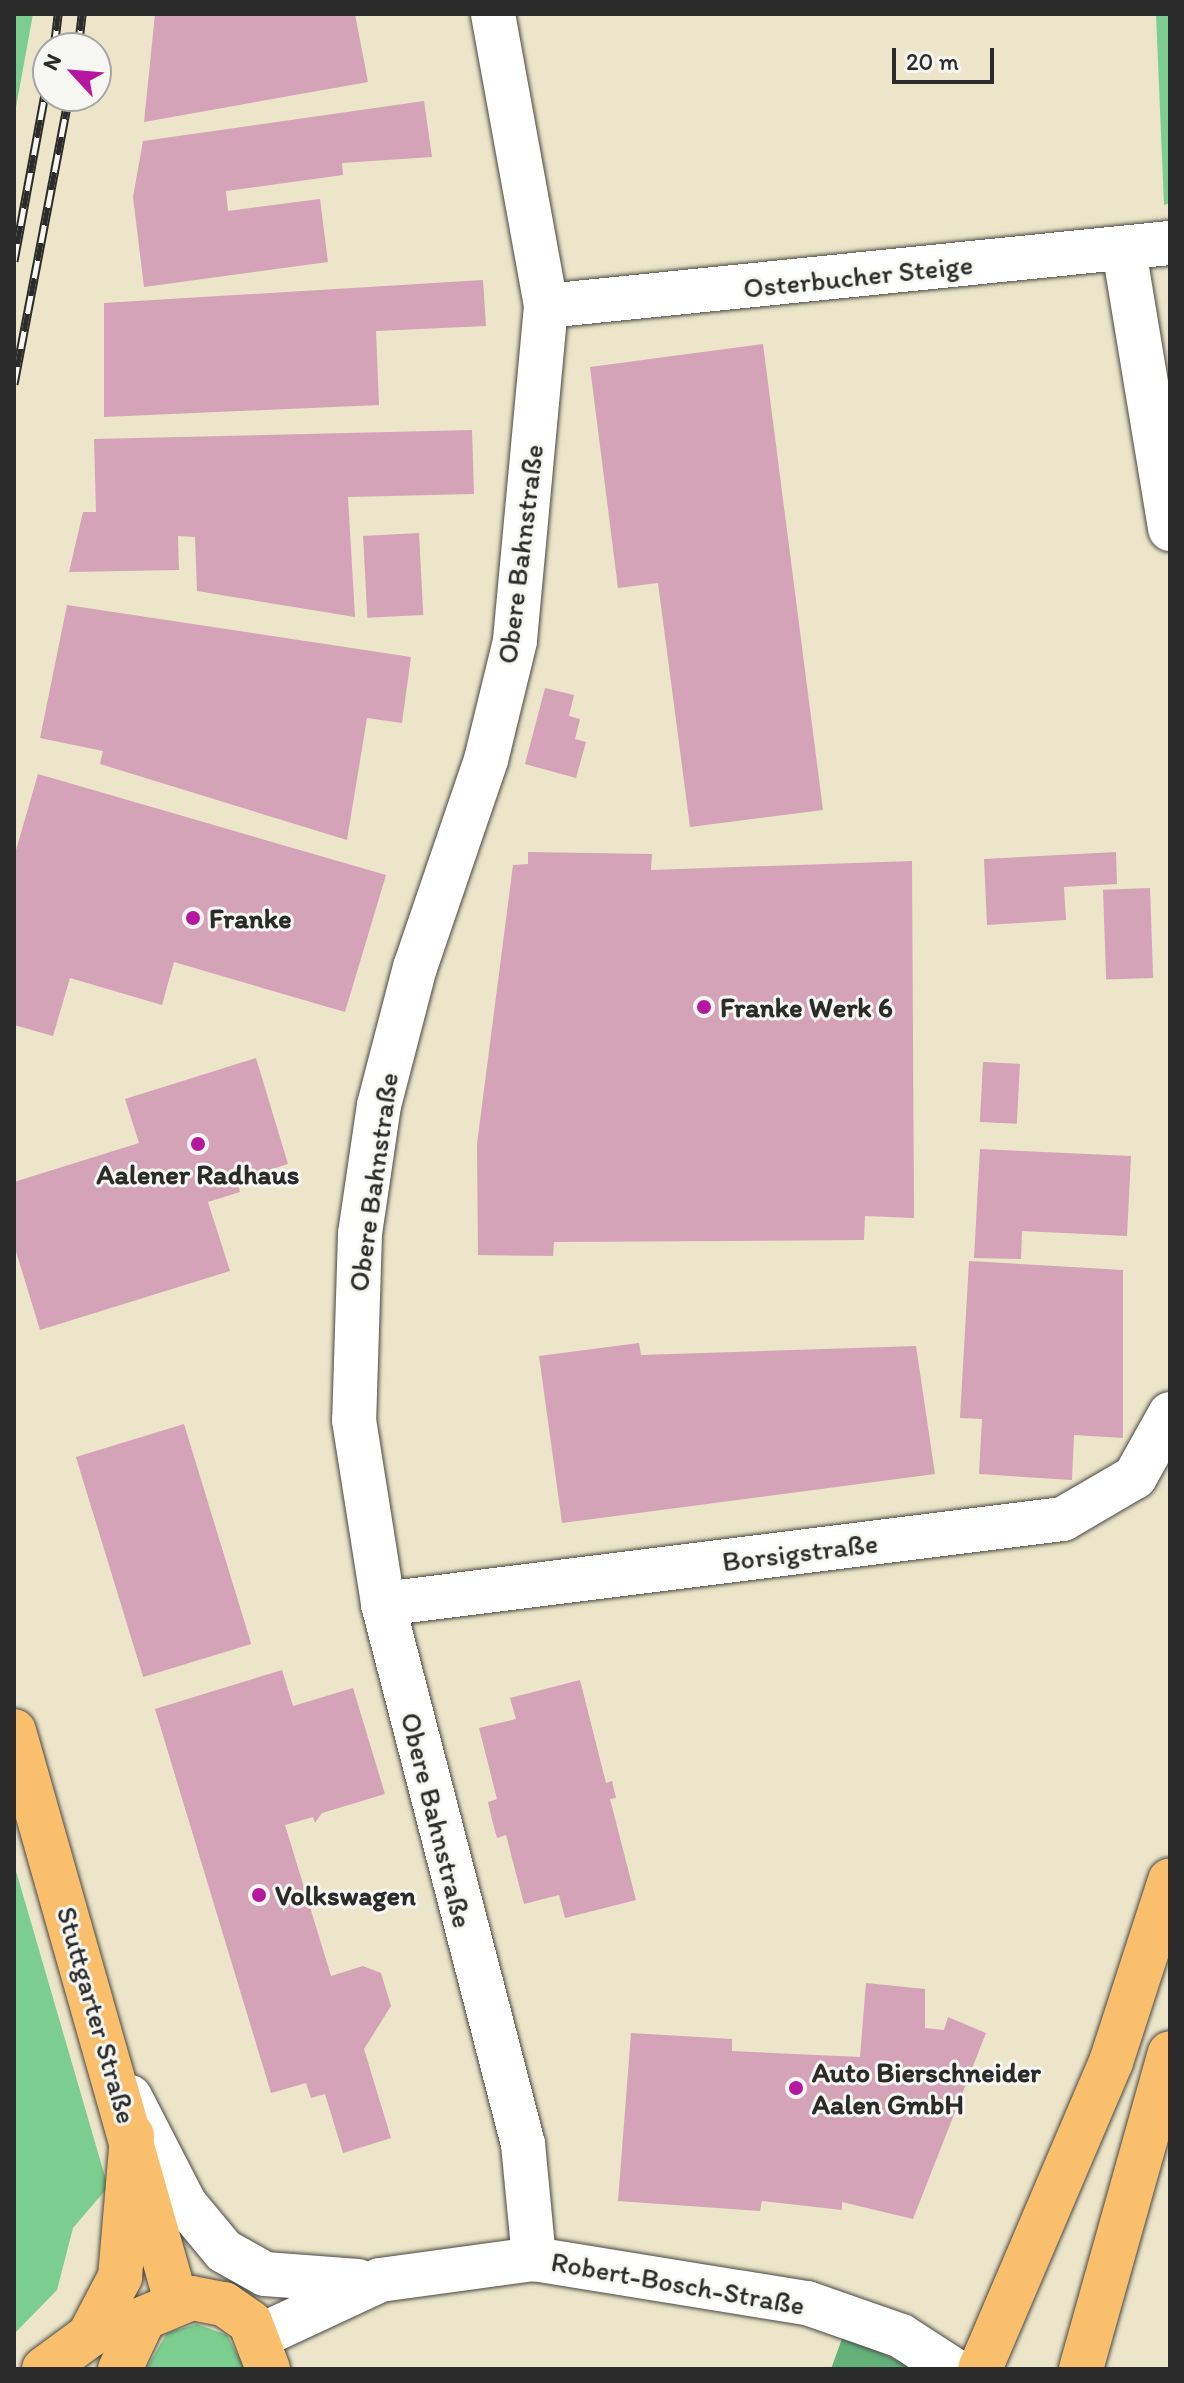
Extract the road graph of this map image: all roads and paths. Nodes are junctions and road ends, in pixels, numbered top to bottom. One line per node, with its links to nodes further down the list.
1 (493, 14): 4 (street, Obere Bahnstraße)
2 (1170, 243): 3 (street, Osterbucher Steige)
3 (1124, 250): 4 (street, Osterbucher Steige); 5 (street)
4 (546, 306): 7 (street, Obere Bahnstraße)
5 (1170, 529)
6 (1170, 1414): 7 (street, Borsigstraße)
7 (383, 1604): 13 (street, Obere Bahnstraße)
8 (14, 1731): 10 (main road, Stuttgarter Straße)
9 (1170, 1880): 17 (main road)
10 (108, 2049): 12 (main road, Stuttgarter Straße); 14 (street)
11 (1170, 2053): 21 (main road)
12 (132, 2136): 15 (main road, Stuttgarter Straße); 18 (main road)
13 (534, 2259): 14 (street, Robert-Bosch-Straße); 20 (street, Robert-Bosch-Straße)
14 (380, 2280): 16 (street, Robert-Bosch-Straße)
15 (176, 2301): 16 (main road); 19 (main road)
16 (264, 2352)
17 (986, 2356)
18 (44, 2369)
19 (120, 2369)
20 (952, 2369)
21 (1081, 2369)

